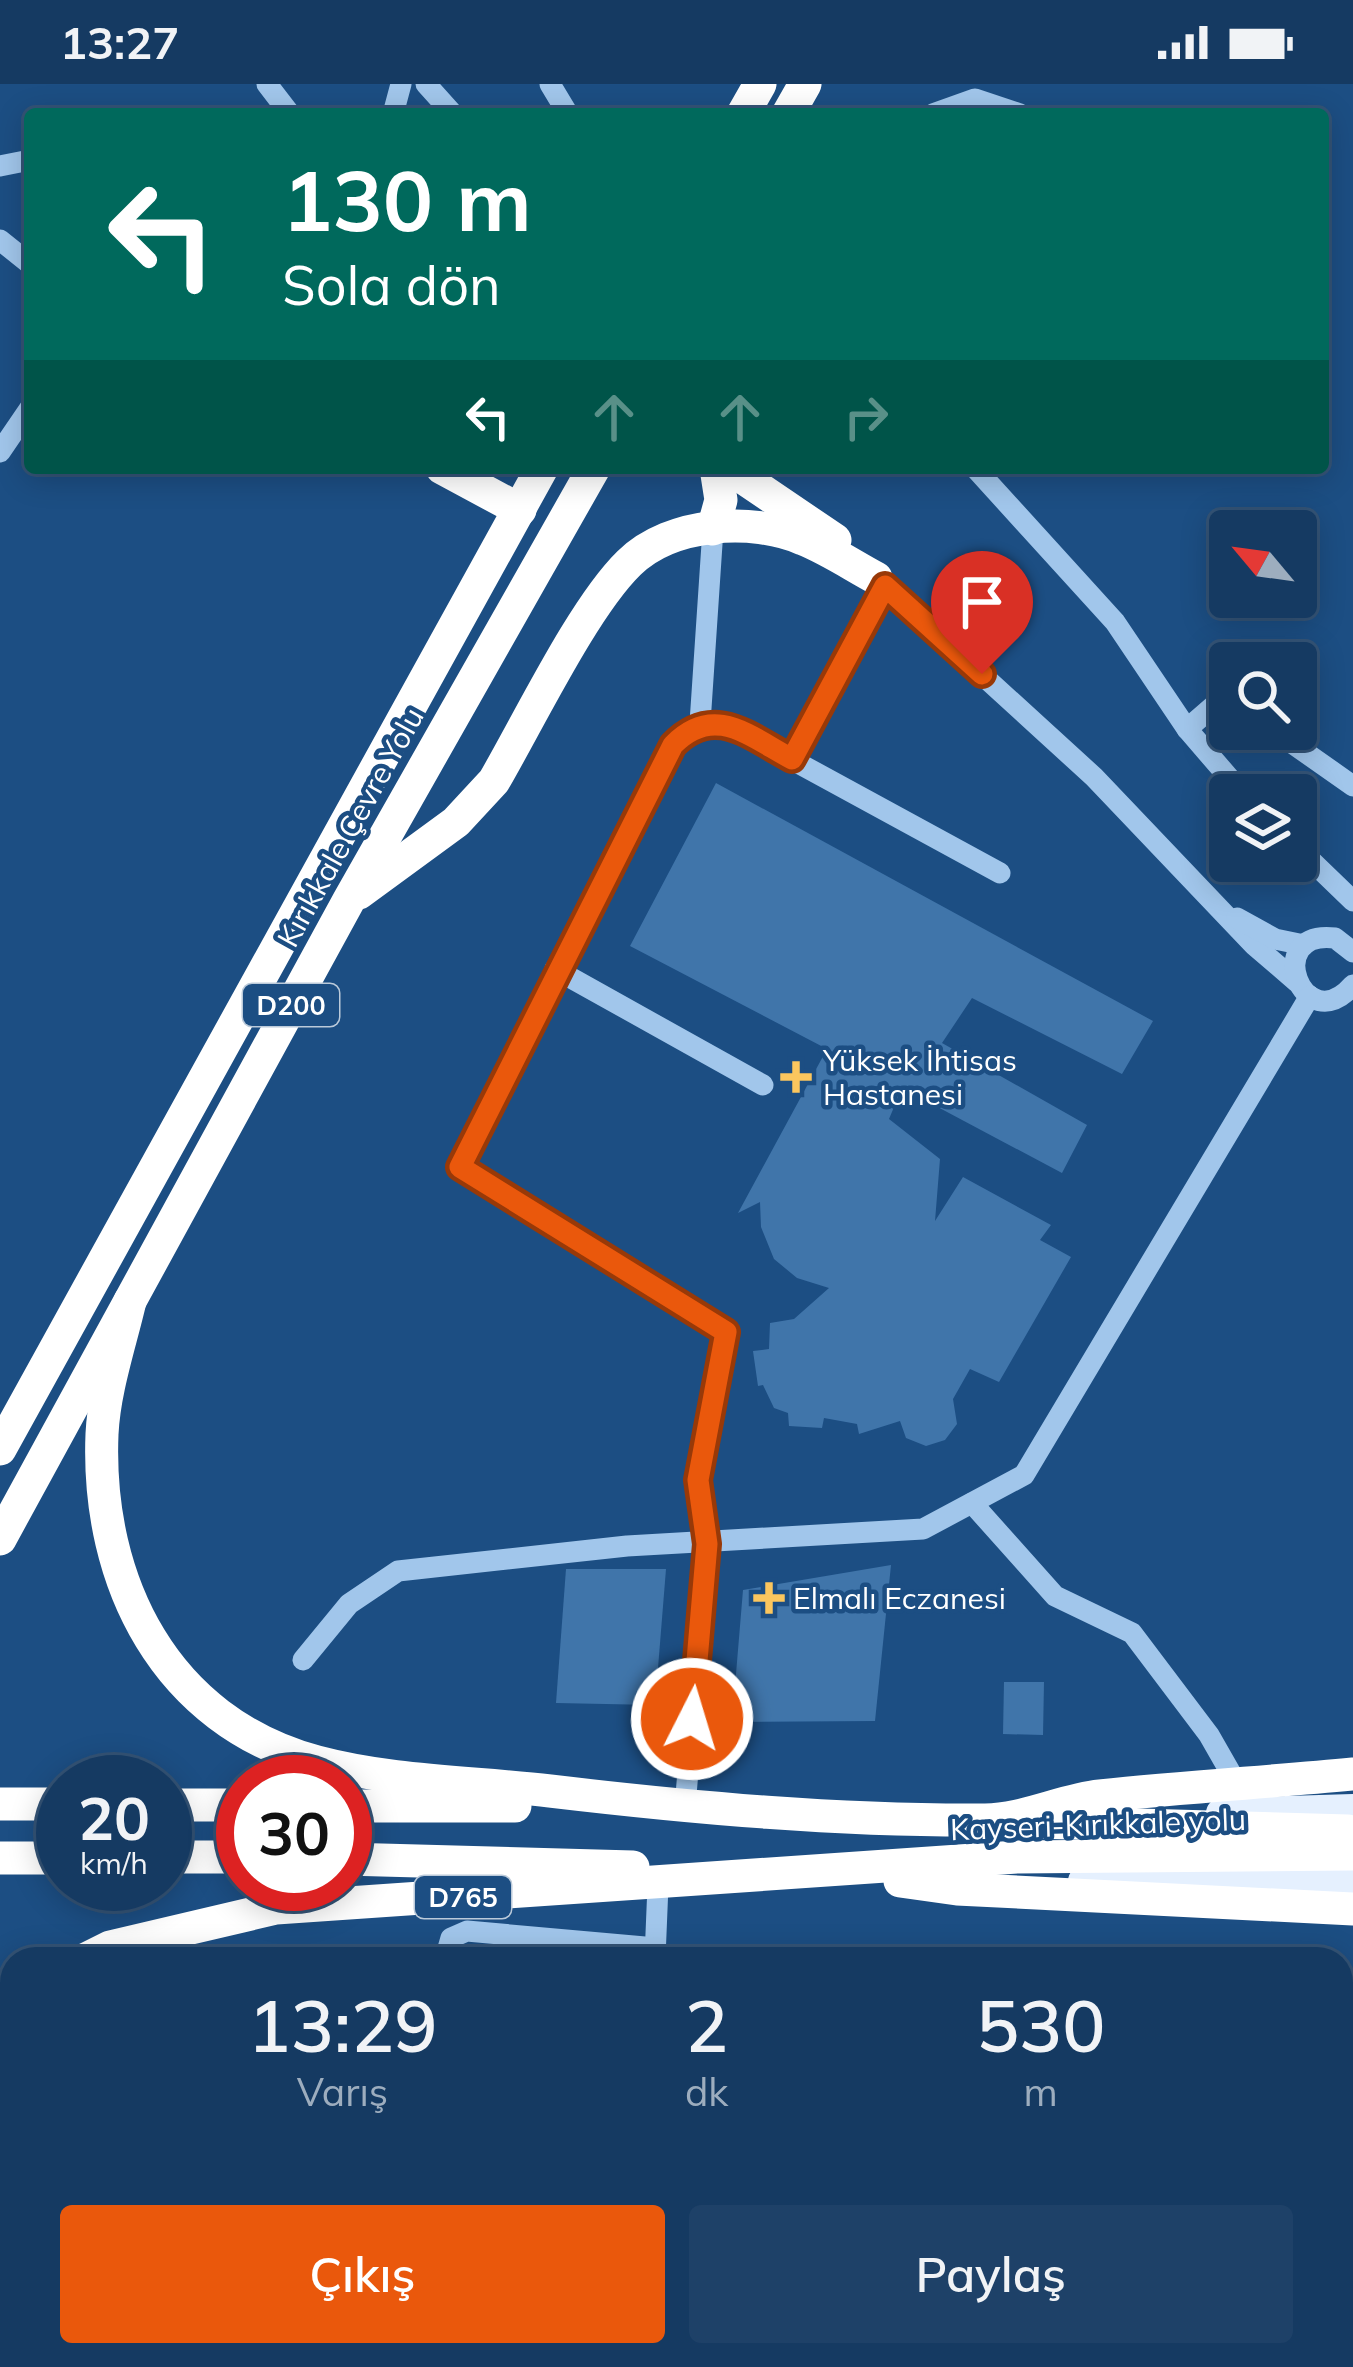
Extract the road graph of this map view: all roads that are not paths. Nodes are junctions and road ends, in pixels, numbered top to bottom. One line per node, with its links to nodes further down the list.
1 (266, 84): 3 (street)
2 (426, 84): 4 (street)
3 (285, 108)
4 (448, 108)
5 (950, 108): 6 (street)
6 (1002, 108)
7 (0, 240): 8 (street)
8 (24, 259)
9 (24, 417): 10 (street)
10 (0, 452)
11 (453, 474): 17 (highway)
12 (539, 474): 17 (highway, Kırıkkale Çevre Yolu / D200)
13 (591, 474): 29 (highway, Kırıkkale Çevre Yolu / D200)
14 (717, 474): 18 (highway)
15 (739, 474): 19 (highway)
16 (980, 474): 22 (street)
17 (520, 510): 40 (highway, Kırıkkale Çevre Yolu / D200)
18 (713, 530): 19 (highway); 21 (street); 29 (highway)
19 (881, 582): 24 (street); 31 (street)
20 (1209, 710): 22 (street)
21 (700, 723): 24 (street); 35 (street)
22 (1187, 729): 25 (street)
23 (1302, 750): 26 (street)
24 (792, 759): 28 (street)
25 (1226, 774)
26 (1353, 786)
27 (1317, 867): 30 (street)
28 (1000, 873)
29 (349, 900): 39 (highway, Kırıkkale Çevre Yolu / D200)
30 (1353, 902)
31 (1226, 912): 33 (street); 36 (street)
32 (1353, 917): 34 (street)
33 (1304, 945): 34 (street); 36 (street)
34 (1346, 946)
35 (556, 969): 38 (street); 43 (street)
36 (1303, 989): 37 (street); 41 (street)
37 (1349, 995)
38 (763, 1085)
39 (130, 1301): 42 (highway, Kırıkkale Çevre Yolu / D200); 50 (highway)
40 (0, 1449)
41 (972, 1503): 43 (street); 46 (street)
42 (0, 1539)
43 (707, 1544): 44 (street); 50 (street)
44 (303, 1660)
45 (1353, 1774): 46 (highway)
46 (1237, 1784): 52 (highway)
47 (0, 1804): 48 (highway)
48 (36, 1804)
49 (372, 1806): 50 (highway)
50 (685, 1807): 52 (highway)
51 (1353, 1809): 52 (main road)
52 (990, 1820): 53 (highway, Kayseri-Kırıkkale yolu)
53 (1353, 1831)
54 (1353, 1854): 58 (highway, Kayseri-Kırıkkale yolu / D765)
55 (0, 1858): 56 (highway)
56 (36, 1858)
57 (372, 1860): 58 (highway)
58 (846, 1873): 60 (highway, D765); 61 (highway)
59 (1353, 1880): 61 (main road)
60 (658, 1885): 63 (highway, D765); 66 (street)
61 (957, 1889): 62 (highway)
62 (1353, 1909)
63 (110, 1947)
64 (449, 1947): 65 (street)
65 (607, 1947)
66 (656, 1947)

